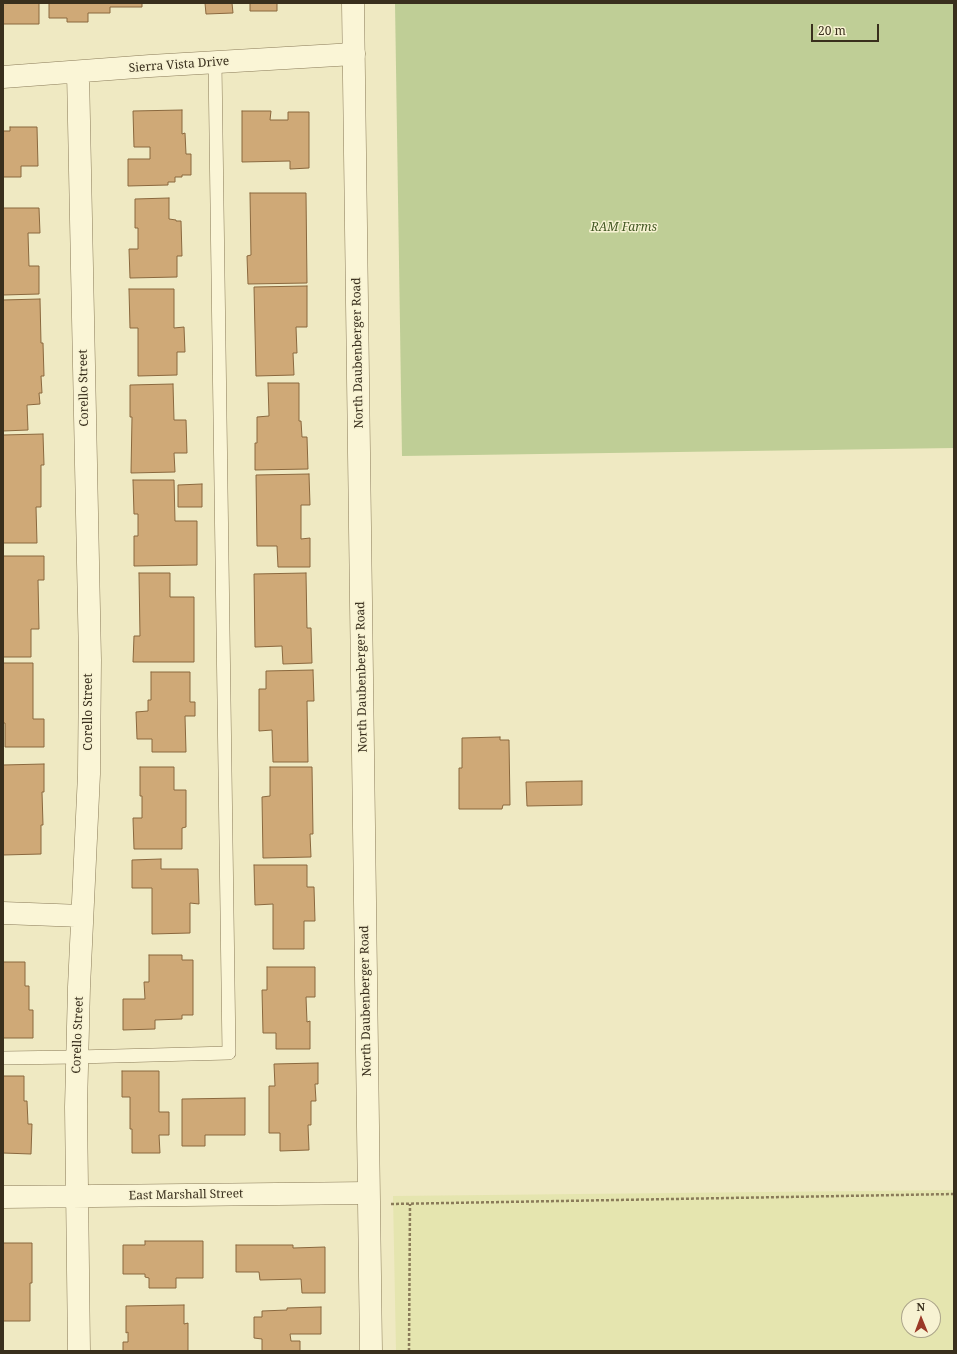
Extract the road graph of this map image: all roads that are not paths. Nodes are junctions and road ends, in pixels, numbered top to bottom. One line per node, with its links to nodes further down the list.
1 (353, 3): 2 (street, North Daubenberger Road)
2 (354, 54): 3 (street, Sierra Vista Drive); 12 (street, North Daubenberger Road)
3 (215, 63): 4 (street, Sierra Vista Drive); 8 (lane)
4 (78, 72): 5 (street, Sierra Vista Drive); 7 (street, Corello Street)
5 (3, 77)
6 (3, 913): 7 (street)
7 (82, 916): 8 (street, Corello Street)
8 (77, 1057): 9 (lane); 11 (street, Corello Street)
9 (3, 1058)
10 (3, 1197): 11 (street, East Marshall Street)
11 (77, 1197): 12 (street, East Marshall Street); 13 (street, Corello Street)
12 (368, 1199): 14 (street, North Daubenberger Road)
13 (79, 1351)
14 (371, 1351)

